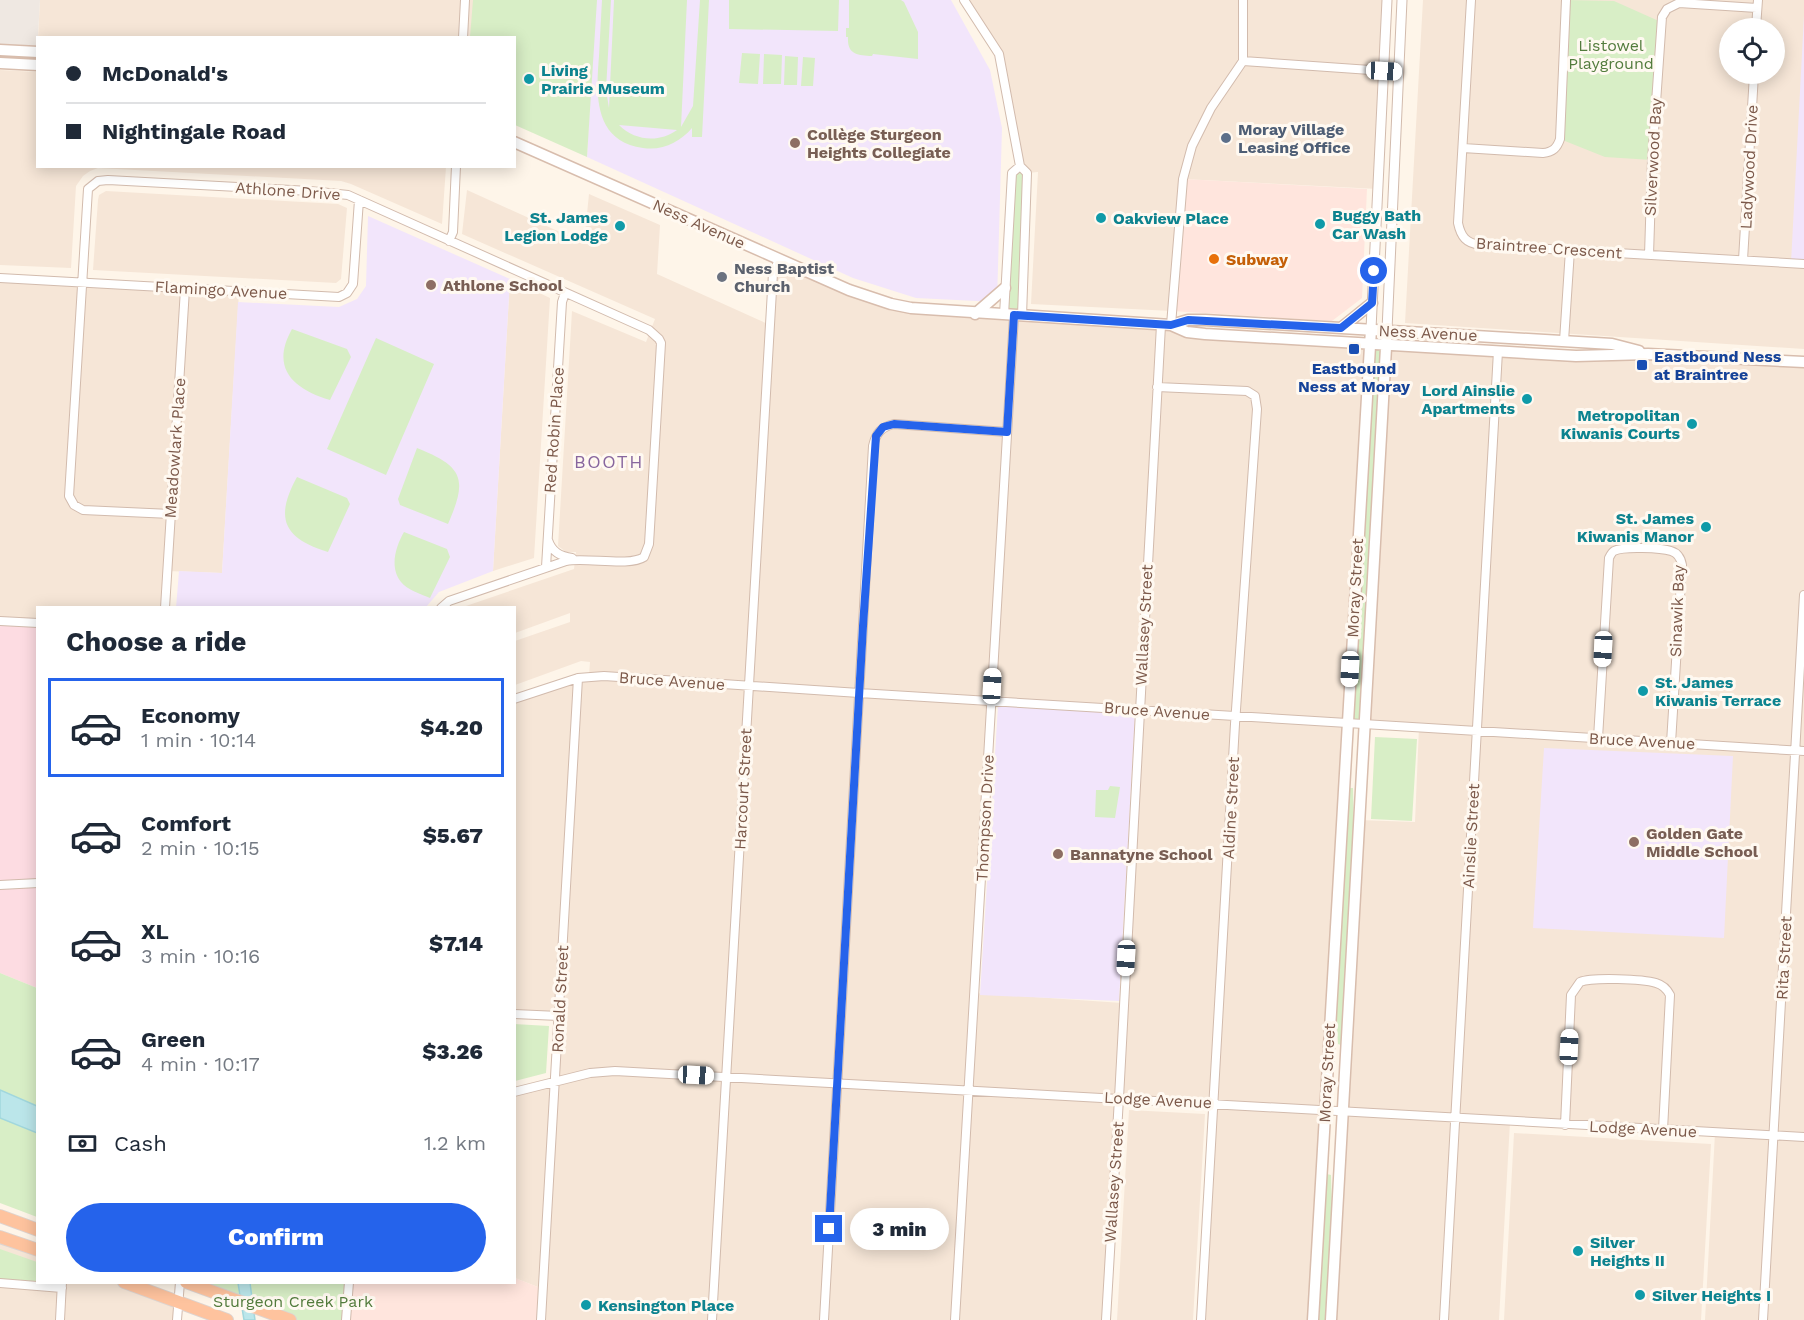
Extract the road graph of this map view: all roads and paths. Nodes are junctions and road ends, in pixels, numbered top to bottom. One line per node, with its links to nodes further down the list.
1 (465, 0): 9 (street)
2 (964, 0): 20 (street, Thompson Drive)
3 (1243, 0): 12 (street)
4 (1387, 0): 15 (street, Moray Street)
5 (1402, 0): 16 (street, Moray Street)
6 (1471, 0): 19 (street, Braintree Crescent)
7 (1566, 0): 19 (street)
8 (1758, 4): 25 (street, Silverwood Bay)
9 (463, 36)
10 (2, 49): 11 (main road)
11 (36, 52)
12 (1243, 61): 15 (street); 37 (street, Wallasey Street)
13 (0, 63): 14 (main road)
14 (36, 66)
15 (1384, 71): 16 (street); 34 (street, Moray Street)
16 (1399, 72): 40 (street, Moray Street)
17 (1753, 84): 27 (street, Ladywood Drive)
18 (516, 143): 26 (main road, Ness Avenue)
19 (1463, 148): 24 (street, Braintree Crescent)
20 (1020, 166): 31 (street, Thompson Drive); 36 (street, Thompson Drive)
21 (456, 168): 23 (street)
22 (358, 200): 23 (street, Athlone Drive); 30 (street, Athlone Drive); 32 (street, Flamingo Avenue)
23 (449, 241): 33 (street, Athlone Drive)
24 (1570, 250): 25 (street, Braintree Crescent); 41 (street)
25 (1649, 255): 27 (street, Braintree Crescent)
26 (779, 260): 35 (main road, Ness Avenue); 59 (street, Harcourt Street)
27 (1743, 260): 28 (street, Braintree Crescent)
28 (1804, 264)
29 (0, 278): 30 (street, Flamingo Avenue)
30 (82, 282): 32 (street, Flamingo Avenue); 49 (street, Athlone Drive)
31 (1005, 288): 35 (main road); 36 (street, Thompson Drive)
32 (185, 289): 49 (street, Meadowlark Place)
33 (565, 293): 50 (street, Red Robin Place); 51 (street, Athlone Drive)
34 (1372, 303): 38 (main road); 39 (street, Moray Street)
35 (975, 314): 36 (main road, Ness Avenue)
36 (1013, 315): 37 (main road, Ness Avenue); 48 (street, Thompson Drive)
37 (1166, 325): 38 (main road, Ness Avenue); 42 (main road, Ness Avenue); 47 (street, Wallasey Street)
38 (1341, 328): 39 (main road, Ness Avenue)
39 (1371, 329): 40 (main road, Ness Avenue); 42 (main road, Moray Street)
40 (1387, 330): 41 (main road, Ness Avenue); 43 (main road, Moray Street)
41 (1564, 341): 45 (main road, Ness Avenue)
42 (1369, 344): 43 (main road, Ness Avenue); 65 (main road, Moray Street)
43 (1386, 345): 44 (main road, Ness Avenue); 66 (main road, Moray Street)
44 (1498, 351): 45 (main road, Ness Avenue); 67 (street, Ainslie Street)
45 (1648, 354): 46 (main road, Ness Avenue)
46 (1804, 362)
47 (1157, 387): 63 (street, Wallasey Street); 64 (street, Aldine Street)
48 (1007, 432): 60 (street); 62 (street, Thompson Drive)
49 (171, 514): 54 (street, Meadowlark Place)
50 (547, 538): 51 (street, Athlone Drive); 52 (street, Red Robin Place)
51 (577, 559): 52 (street, Athlone Drive)
52 (546, 567): 55 (street, Athlone Drive)
53 (1804, 596): 70 (street, Rita Street)
54 (165, 606)
55 (443, 606)
56 (0, 621): 57 (street)
57 (36, 623)
58 (578, 678): 59 (street, Bruce Avenue); 61 (street, Bruce Avenue); 74 (street, Ronald Street)
59 (749, 686): 60 (street, Bruce Avenue); 75 (street, Harcourt Street)
60 (859, 693): 62 (street, Bruce Avenue); 77 (street)
61 (516, 698)
62 (991, 701): 63 (street, Bruce Avenue); 78 (street, Thompson Drive)
63 (1139, 710): 64 (street, Bruce Avenue); 80 (street, Wallasey Street)
64 (1236, 716): 65 (street, Bruce Avenue); 81 (street, Aldine Street)
65 (1347, 723): 66 (street, Bruce Avenue); 82 (main road, Moray Street)
66 (1365, 724): 67 (street, Bruce Avenue); 83 (main road, Moray Street)
67 (1477, 731): 68 (street, Bruce Avenue); 84 (street, Ainslie Street)
68 (1598, 738): 69 (street, Bruce Avenue); 69 (street, Sinawik Bay)
69 (1671, 743): 70 (street, Bruce Avenue)
70 (1800, 751): 87 (street, Rita Street)
71 (36, 883): 72 (street)
72 (0, 885)
73 (516, 1014): 74 (street)
74 (559, 1017): 76 (street, Ronald Street)
75 (726, 1077): 76 (street, Lodge Avenue); 77 (street, Lodge Avenue); 106 (street, Harcourt Street)
76 (555, 1082): 79 (street, Lodge Avenue); 105 (street, Ronald Street)
77 (838, 1083): 78 (street, Lodge Avenue); 107 (street)
78 (969, 1090): 80 (street, Lodge Avenue); 108 (street, Thompson Drive)
79 (516, 1092)
80 (1119, 1098): 81 (street, Lodge Avenue); 109 (street, Wallasey Street)
81 (1214, 1103): 82 (street, Lodge Avenue); 110 (street, Aldine Street)
82 (1325, 1110): 83 (street, Lodge Avenue); 111 (main road, Moray Street)
83 (1343, 1111): 84 (street, Lodge Avenue); 112 (main road, Moray Street)
84 (1455, 1118): 85 (street, Lodge Avenue); 113 (street, Ainslie Street)
85 (1565, 1125): 86 (street, Lodge Avenue); 86 (street)
86 (1663, 1130): 87 (street, Lodge Avenue)
87 (1774, 1135): 88 (street, Lodge Avenue); 114 (street, Rita Street)
88 (1804, 1137)
89 (0, 1216): 90 (highway)
90 (36, 1229)
91 (0, 1237): 92 (highway)
92 (36, 1249)
93 (0, 1283): 98 (street)
94 (130, 1284): 99 (highway)
95 (180, 1284): 99 (street)
96 (191, 1284): 100 (highway)
97 (349, 1284): 104 (street)
98 (62, 1285): 101 (street)
99 (179, 1302): 102 (street); 103 (highway)
100 (286, 1318)
101 (60, 1320)
102 (177, 1320)
103 (227, 1320)
104 (346, 1320)
105 (541, 1320)
106 (712, 1320)
107 (824, 1320)
108 (955, 1320)
109 (1106, 1320)
110 (1201, 1320)
111 (1313, 1320)
112 (1331, 1320)
113 (1444, 1320)
114 (1763, 1320)

